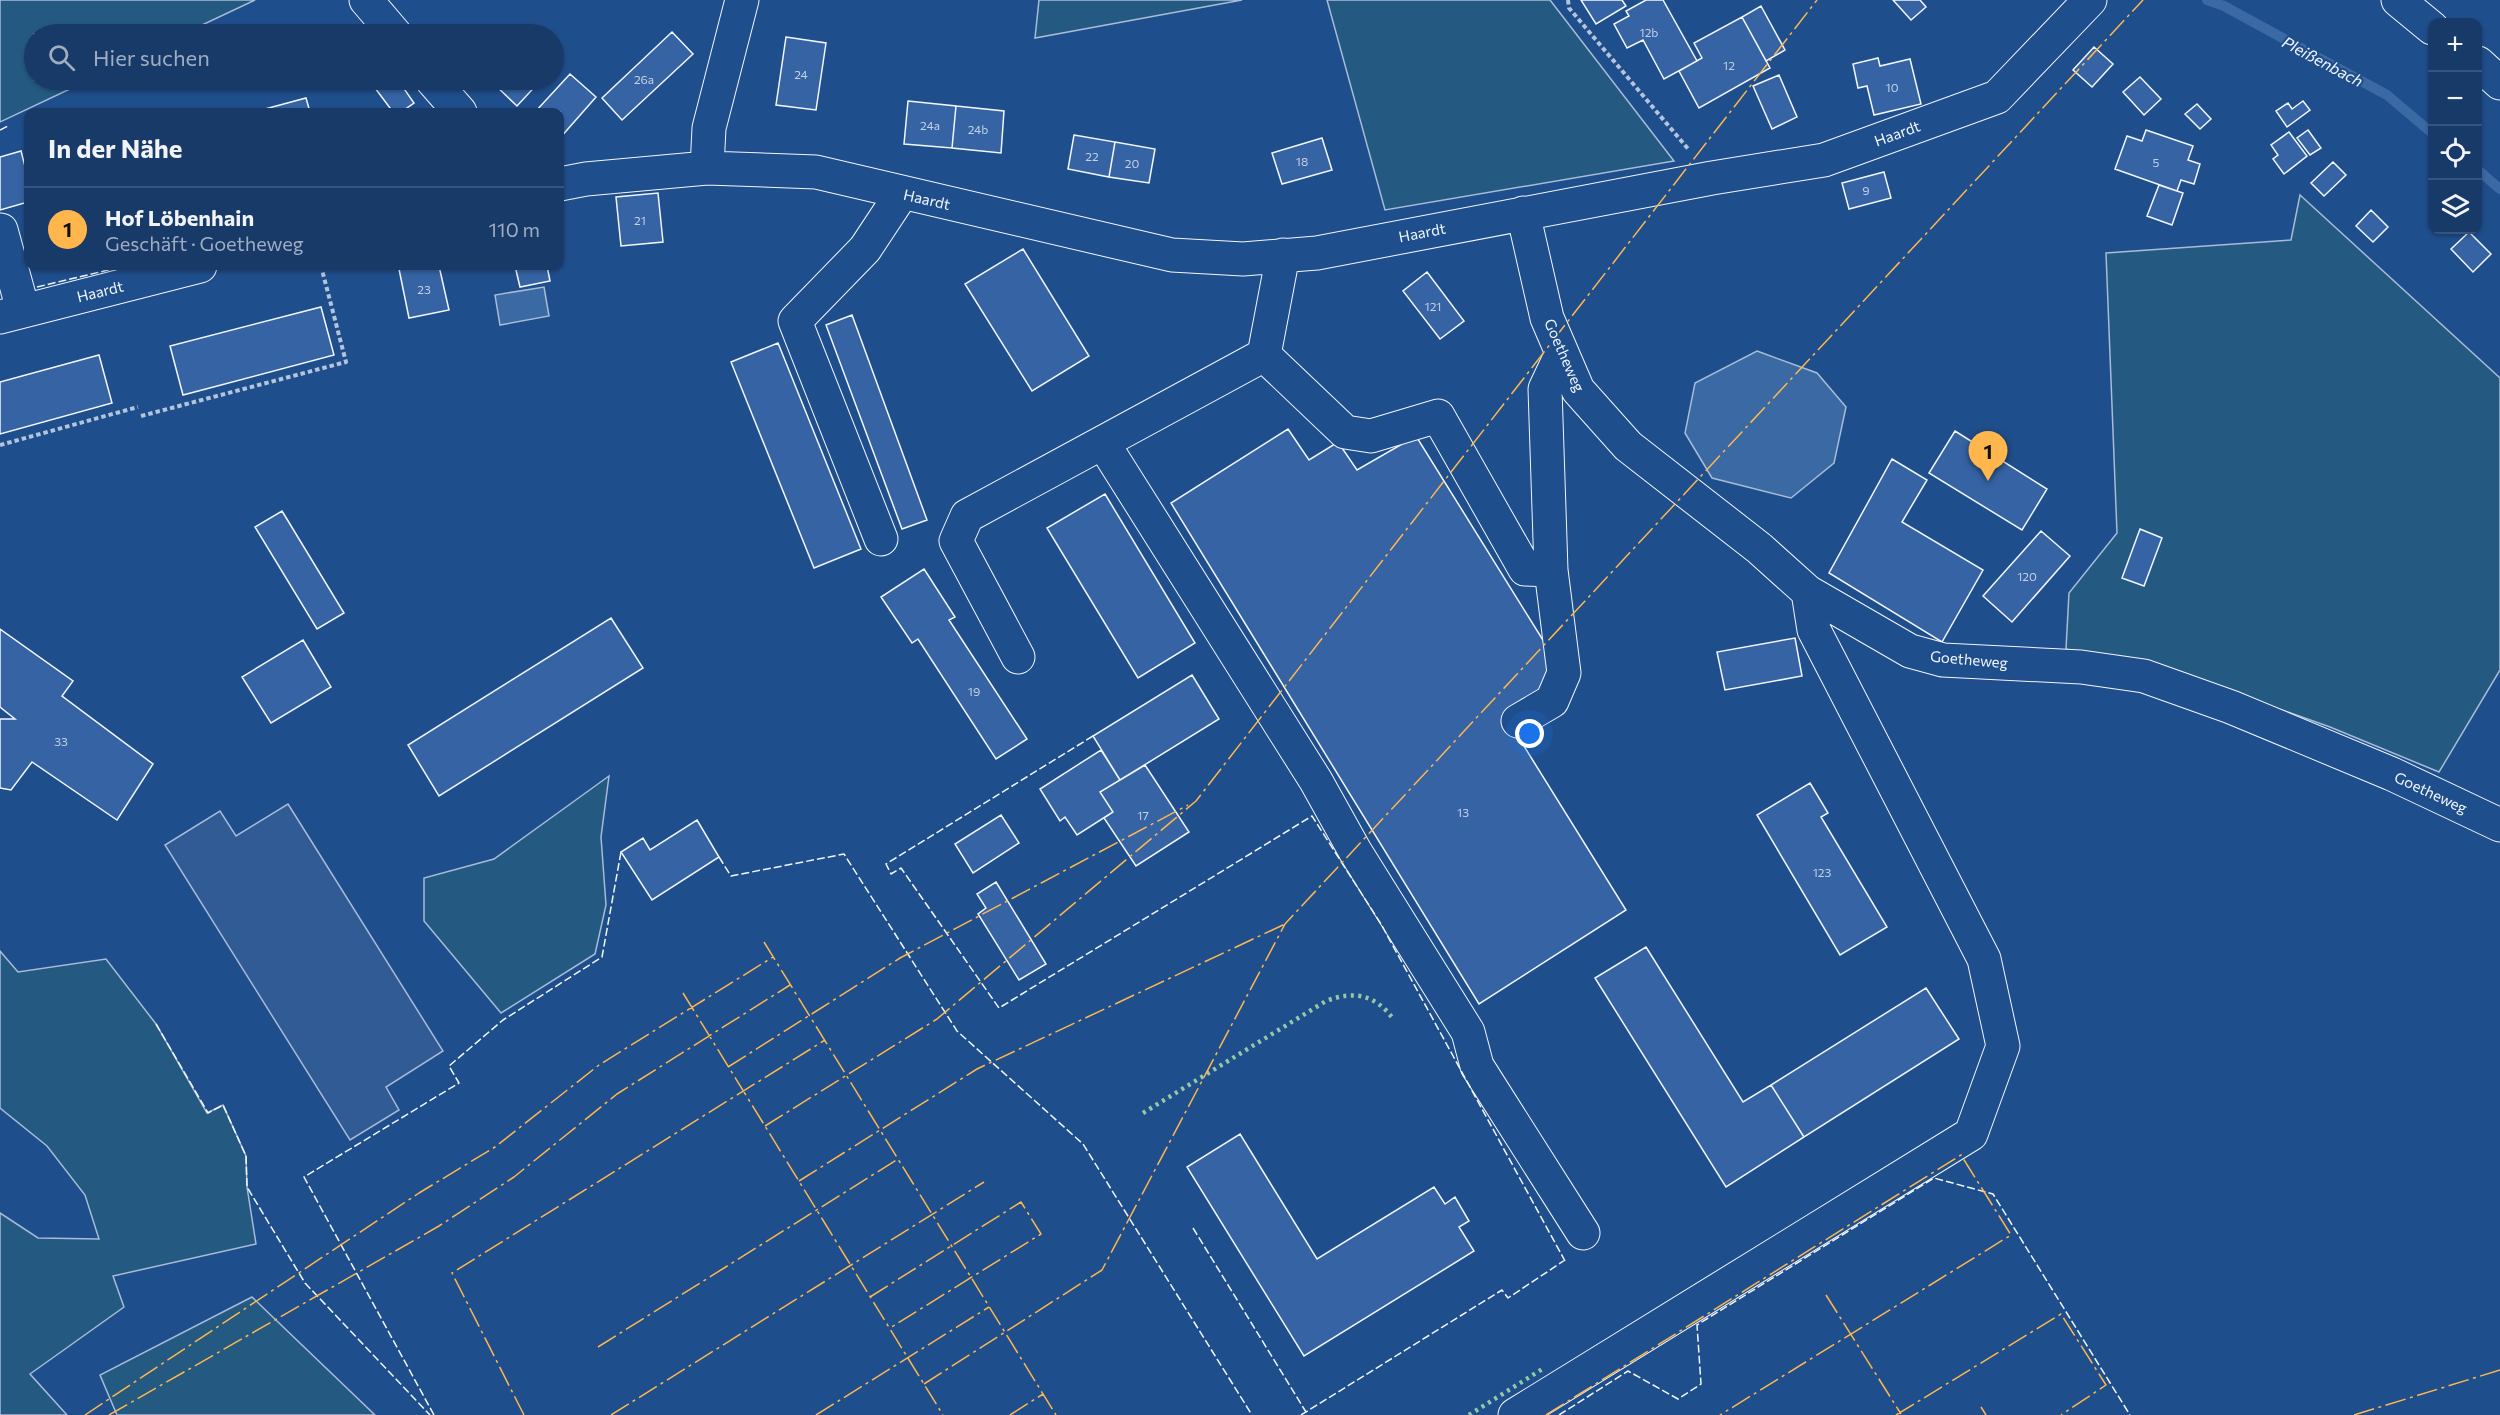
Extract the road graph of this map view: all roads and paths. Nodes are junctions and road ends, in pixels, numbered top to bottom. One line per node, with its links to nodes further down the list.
1 (366, 0): 7 (street)
2 (742, 0): 12 (street)
3 (1568, 0): 13 (path)
4 (2090, 0): 13 (street, Haardt)
5 (2398, 0): 6 (street)
6 (2428, 23)
7 (386, 24)
8 (2482, 67): 9 (street)
9 (2500, 83)
10 (441, 90): 11 (street)
11 (456, 108)
12 (707, 168): 14 (street, Haardt); 15 (street, Haardt)
13 (1712, 178): 16 (street, Haardt)
14 (564, 183)
15 (902, 193): 18 (street, Haardt); 28 (street)
16 (1523, 213): 18 (street, Haardt); 22 (street, Goetheweg)
17 (1, 230): 21 (street)
18 (1283, 255): 23 (street)
19 (184, 270): 21 (street, Haardt)
20 (322, 270): 25 (path)
21 (12, 313)
22 (1562, 353): 29 (street); 30 (street, Goetheweg)
23 (1264, 355): 26 (street); 29 (street)
24 (138, 407): 27 (path)
25 (141, 416)
26 (1103, 443): 31 (street); 34 (street)
27 (0, 445)
28 (881, 539)
29 (1551, 570): 32 (street)
30 (1808, 592): 33 (street, Goetheweg); 35 (street)
31 (1018, 657)
32 (1518, 721)
33 (2500, 825)
34 (1582, 1233)
35 (1515, 1415)

